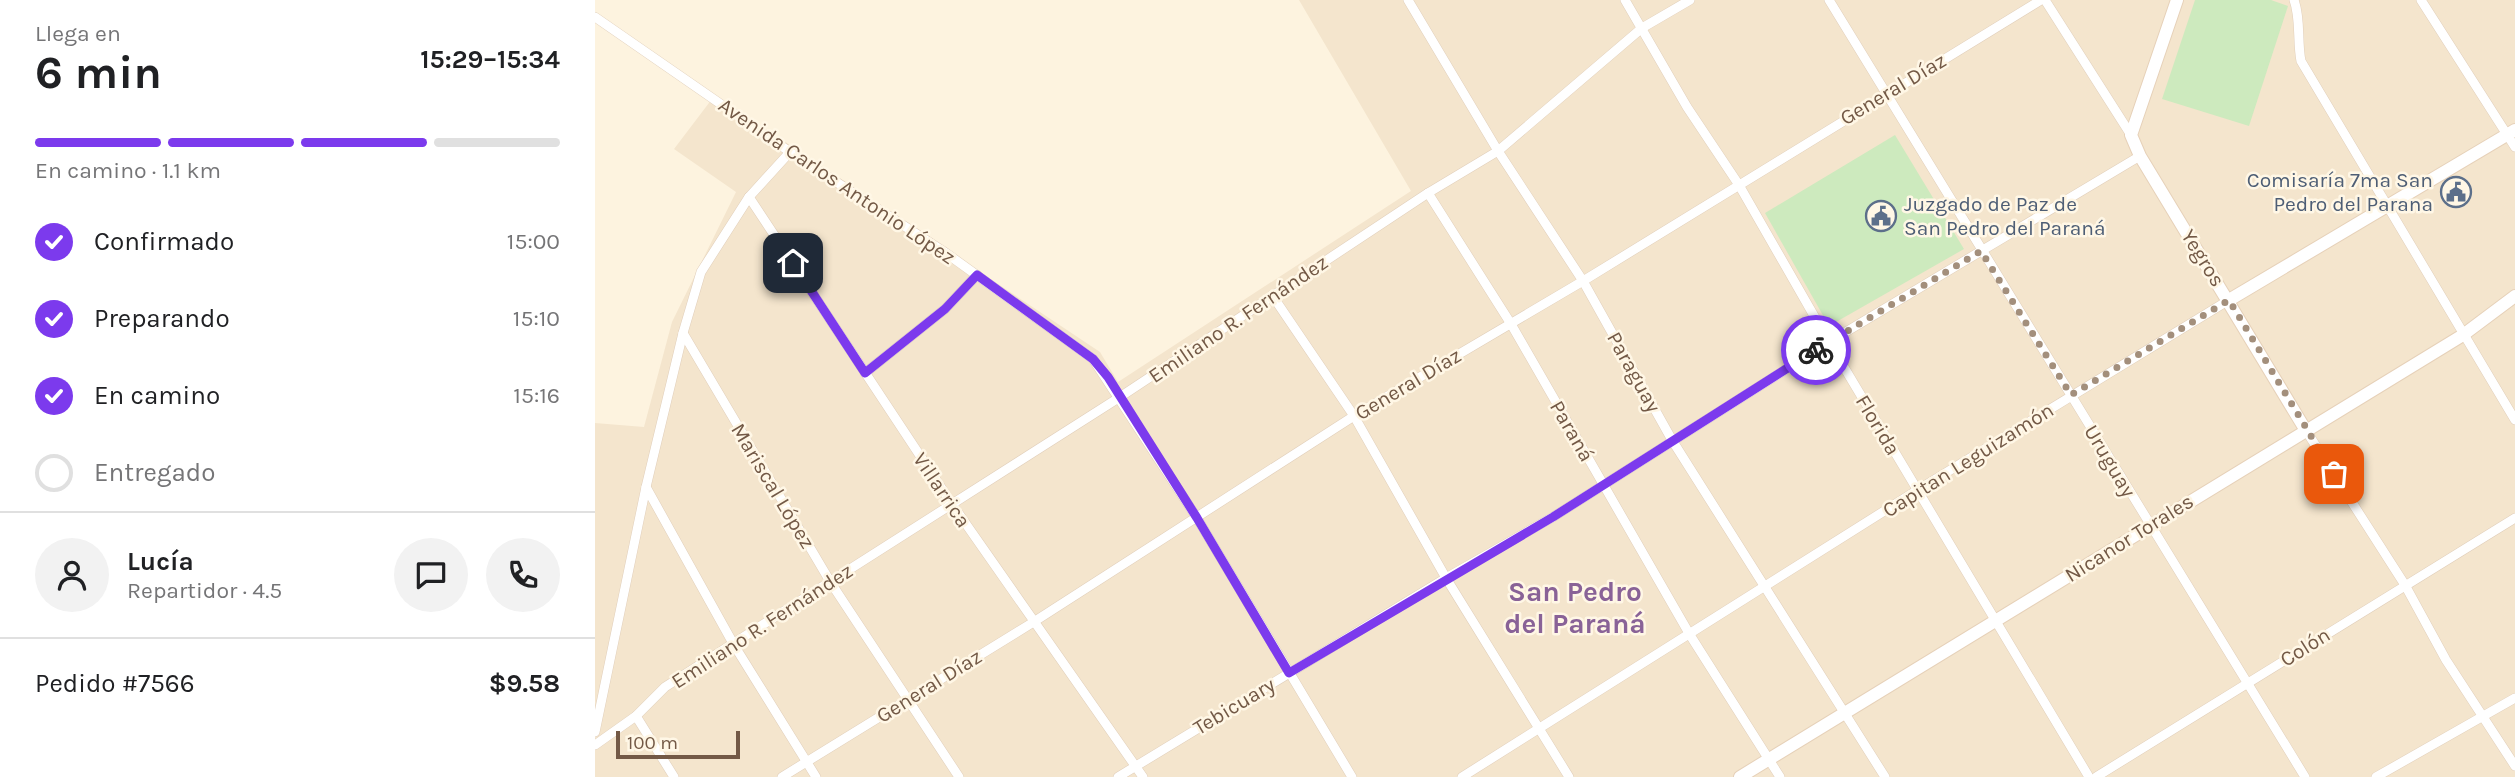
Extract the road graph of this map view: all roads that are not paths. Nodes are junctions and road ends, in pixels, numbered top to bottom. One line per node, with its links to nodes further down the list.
1 (1408, 0): 15 (street, Paraguay)
2 (1625, 0): 10 (street, Florida)
3 (1690, 0): 10 (street, Emiliano R. Fernández)
4 (1829, 0): 11 (street, Uruguay)
5 (2043, 0): 11 (street, General Díaz); 13 (street, Yegros)
6 (2177, 0): 13 (street)
7 (2294, 0): 21 (street)
8 (2421, 0): 12 (street)
9 (595, 17): 16 (street, Avenida Carlos Antonio López)
10 (1642, 28): 15 (street, Emiliano R. Fernández); 18 (street, Florida)
11 (1886, 93): 18 (street, General Díaz); 22 (street, Uruguay)
12 (2511, 132): 14 (street); 21 (street, Capitan Leguizamón)
13 (2131, 135): 17 (street, Yegros)
14 (2515, 147)
15 (1498, 151): 19 (street, Emiliano R. Fernández); 24 (street, Paraguay)
16 (790, 152): 20 (street); 23 (street, Avenida Carlos Antonio López)
17 (2140, 156): 22 (street, Tebicuary); 27 (street, Yegros)
18 (1739, 185): 24 (street, General Díaz); 31 (street, Florida)
19 (1428, 193): 25 (street, Emiliano R. Fernández); 28 (street, Paraná)
20 (749, 197): 29 (street); 32 (street, Villarrica)
21 (2387, 205): 27 (street, Capitan Leguizamón); 30 (street)
22 (1981, 251): 31 (street, Tebicuary); 33 (street, Uruguay)
23 (977, 275): 32 (street); 34 (street, Avenida Carlos Antonio López)
24 (1583, 281): 28 (street, General Díaz); 38 (street, Paraguay)
25 (1272, 295): 34 (street, Emiliano R. Fernández); 35 (street)
26 (2515, 296): 30 (street, Nicanor Torales)
27 (2229, 300): 33 (street, Capitan Leguizamón); 37 (street, Yegros)
28 (1511, 324): 35 (street, General Díaz); 39 (street, Paraná)
29 (683, 333): 40 (street); 47 (street, Mariscal López)
30 (2463, 334): 36 (street); 37 (street, Nicanor Torales)
31 (1829, 342): 38 (street, Tebicuary); 41 (street, Florida)
32 (865, 373): 42 (street, Villarrica)
33 (2071, 395): 41 (street, Capitan Leguizamón); 45 (street, Uruguay)
34 (1120, 397): 42 (street, Emiliano R. Fernández); 43 (street, Avenida Carlos Antonio López)
35 (1354, 416): 43 (street, General Díaz); 46 (street)
36 (2515, 421)
37 (2305, 429): 45 (street, Nicanor Torales); 48 (street, Yegros)
38 (1672, 440): 39 (street, Tebicuary); 49 (street, Paraguay)
39 (1603, 486): 46 (street, Tebicuary); 52 (street, Paraná)
40 (646, 487): 53 (street); 62 (street)
41 (1916, 491): 49 (street, Capitan Leguizamón); 50 (street, Florida)
42 (952, 504): 47 (street, Emiliano R. Fernández); 51 (street, Villarrica)
43 (1197, 518): 51 (street, General Díaz); 54 (street, Avenida Carlos Antonio López)
44 (2515, 519): 48 (street, Colón)
45 (2149, 525): 50 (street, Nicanor Torales); 55 (street, Uruguay)
46 (1446, 578): 54 (street, Tebicuary); 61 (street)
47 (831, 583): 53 (street, Emiliano R. Fernández); 56 (street, Mariscal López)
48 (2406, 585): 55 (street, Colón); 60 (street, Yegros)
49 (1766, 587): 52 (street, Capitan Leguizamón); 58 (street, Paraguay)
50 (1994, 621): 58 (street, Nicanor Torales); 80 (street, Florida)
51 (1032, 622): 56 (street, General Díaz); 66 (street, Villarrica)
52 (1690, 635): 61 (street, Capitan Leguizamón); 64 (street, Paraná)
53 (734, 645): 59 (street, Emiliano R. Fernández); 65 (street)
54 (1289, 673): 66 (street, Tebicuary); 74 (street, Avenida Carlos Antonio López)
55 (2248, 682): 81 (street, Colón); 82 (street, Uruguay)
56 (909, 698): 65 (street, General Díaz); 71 (street, Mariscal López)
57 (2515, 698): 60 (street)
58 (1843, 714): 64 (street, Nicanor Torales); 79 (street, Paraguay)
59 (636, 716): 63 (street, Emiliano R. Fernández); 68 (street)
60 (2483, 717): 67 (street, Yegros); 83 (street)
61 (1539, 729): 75 (street, Capitan Leguizamón); 76 (street)
62 (595, 732)
63 (595, 745)
64 (1769, 759): 77 (street, Nicanor Torales); 78 (street, Paraná)
65 (807, 761): 69 (street, General Díaz); 70 (street)
66 (1135, 766): 72 (street, Tebicuary); 73 (street, Villarrica)
67 (2515, 766)
68 (674, 777)
69 (782, 777)
70 (816, 777)
71 (959, 777)
72 (1118, 777)
73 (1143, 777)
74 (1352, 777)
75 (1462, 777)
76 (1569, 777)
77 (1740, 777)
78 (1780, 777)
79 (1885, 777)
80 (2089, 777)
81 (2096, 777)
82 (2305, 777)
83 (2376, 777)

